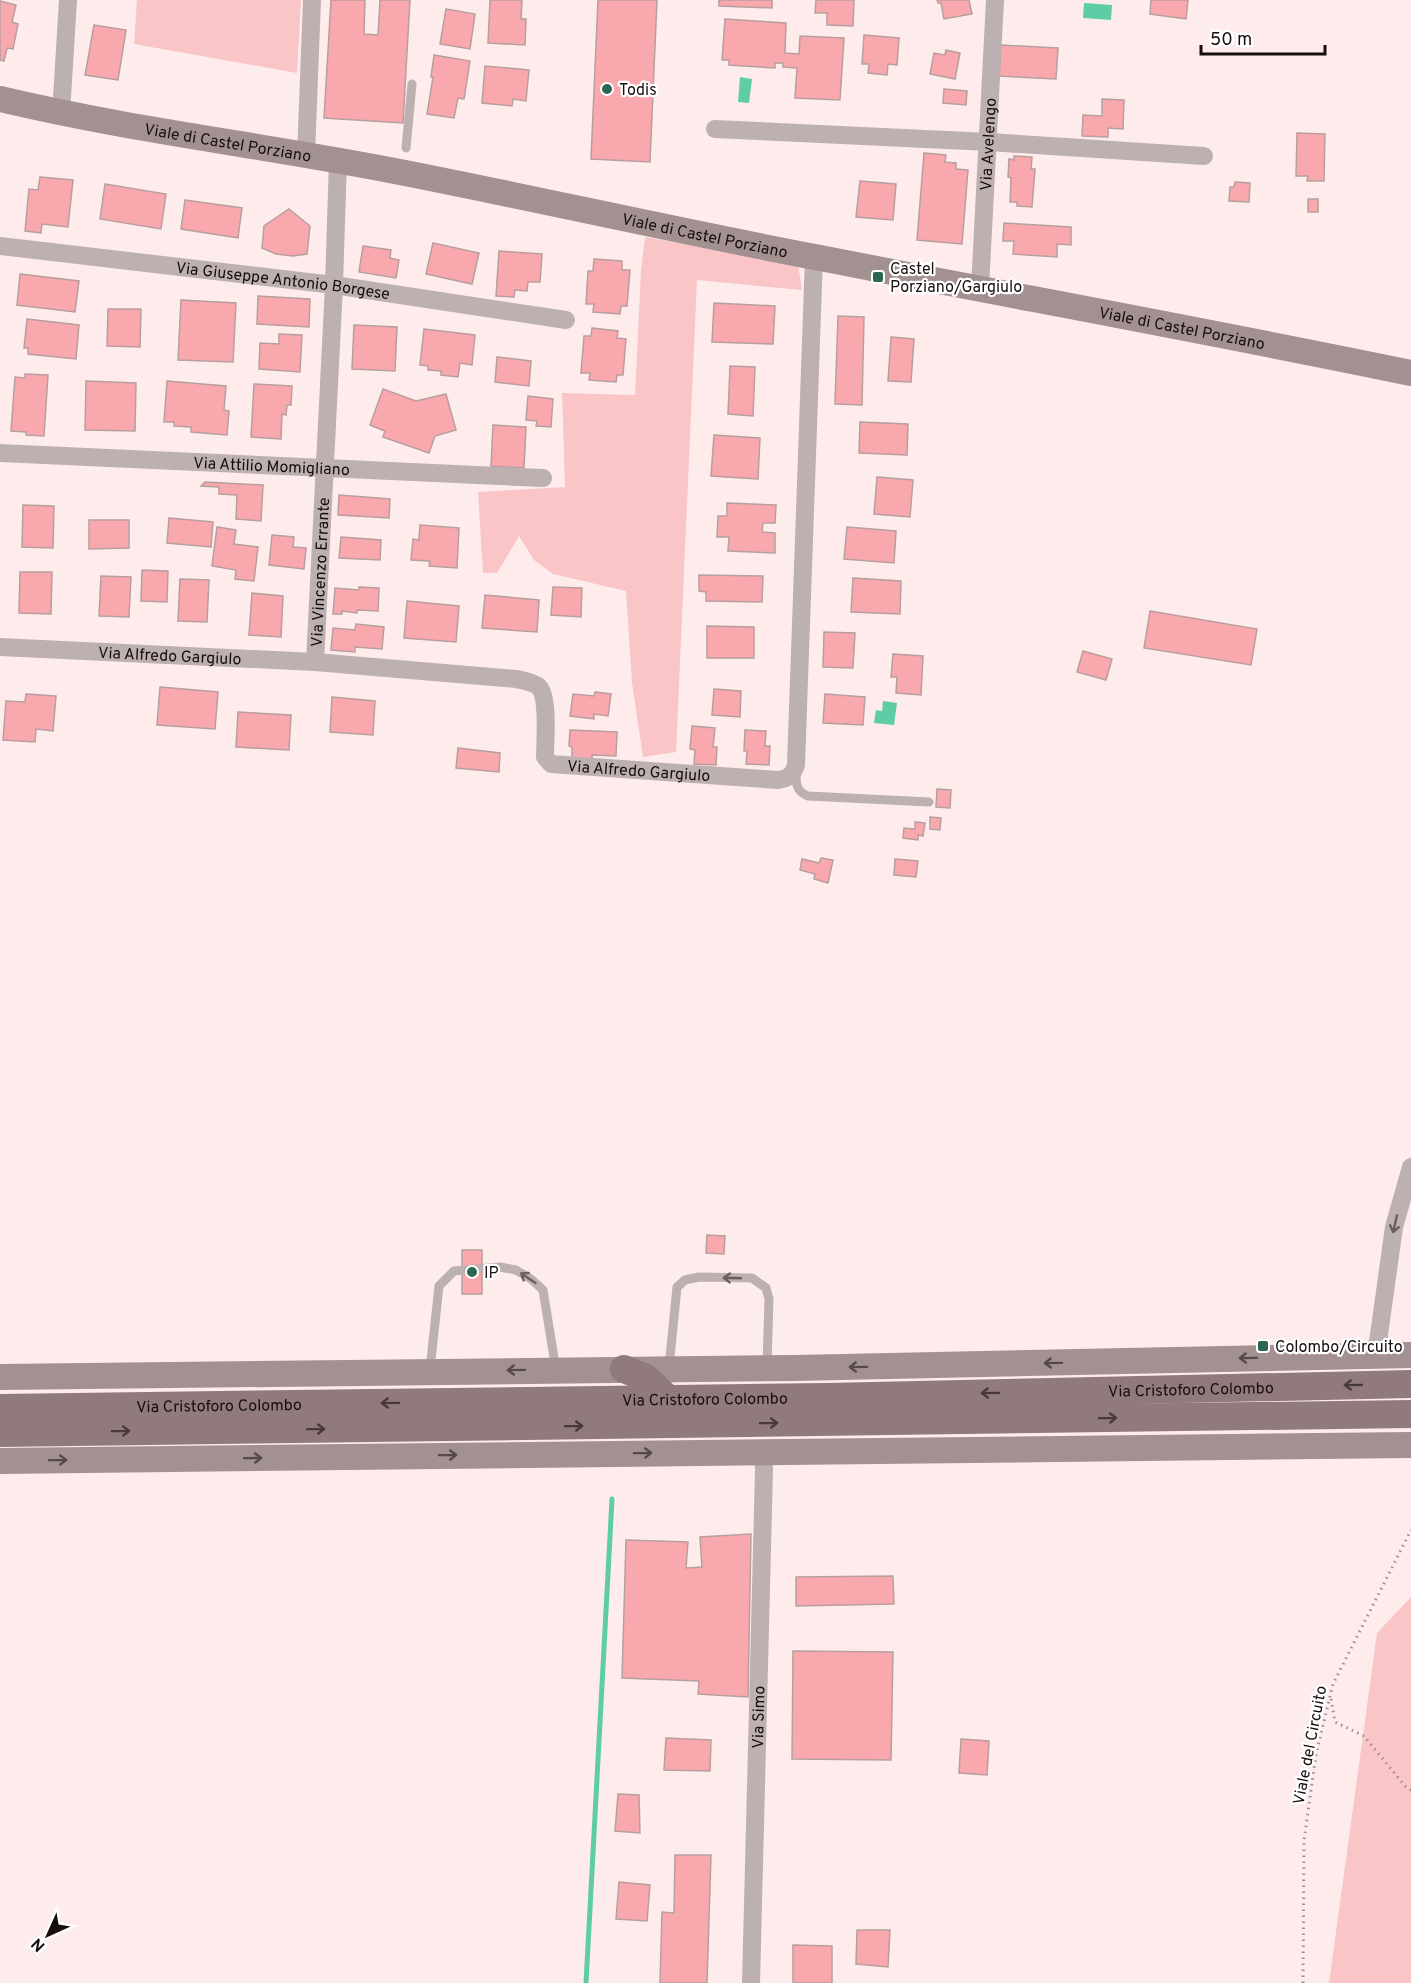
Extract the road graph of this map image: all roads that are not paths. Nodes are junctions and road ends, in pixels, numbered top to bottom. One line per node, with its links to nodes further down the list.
1 (68, 0): 6 (street)
2 (312, 0): 10 (street)
3 (995, 0): 8 (street, Via Avelengo)
4 (412, 84): 9 (lane)
5 (0, 99): 6 (street, Viale di Castel Porziano)
6 (61, 114): 10 (street, Viale di Castel Porziano)
7 (715, 129): 8 (street)
8 (988, 142): 11 (street); 16 (street, Via Avelengo)
9 (406, 148)
10 (306, 155): 12 (street, Viale di Castel Porziano)
11 (1204, 156)
12 (338, 160): 14 (street, Viale di Castel Porziano); 15 (street, Via Vincenzo Errante)
13 (0, 246): 15 (street, Via Giuseppe Antonio Borgese)
14 (814, 257): 16 (street, Viale di Castel Porziano); 24 (street)
15 (334, 285): 17 (street, Via Giuseppe Antonio Borgese); 20 (street, Via Vincenzo Errante)
16 (980, 288): 18 (street, Viale di Castel Porziano)
17 (566, 320)
18 (1411, 373)
19 (0, 453): 20 (street, Via Attilio Momigliano)
20 (324, 467): 21 (street, Via Attilio Momigliano); 23 (street, Via Vincenzo Errante)
21 (543, 478)
22 (0, 647): 23 (street, Via Alfredo Gargiulo)
23 (315, 662): 24 (street, Via Alfredo Gargiulo)
24 (796, 765): 25 (lane)
25 (929, 802)
26 (1411, 1167): 28 (street, one-way to 28)
27 (1411, 1355): 28 (street, Via Cristoforo Colombo)
28 (1370, 1356): 29 (street, Via Cristoforo Colombo, one-way to 29)
29 (767, 1368): 31 (street, Via Cristoforo Colombo); 31 (lane, one-way to 31)
30 (624, 1369): 31 (street, Via Cristoforo Colombo); 32 (street, Via Cristoforo Colombo); 36 (main road)
31 (669, 1369)
32 (556, 1370): 33 (street, Via Cristoforo Colombo, one-way to 33); 33 (lane, one-way to 33)
33 (429, 1372): 34 (street, Via Cristoforo Colombo)
34 (0, 1377)
35 (1411, 1384): 36 (main road, Via Cristoforo Colombo, one-way to 36)
36 (668, 1399): 37 (main road, Via Cristoforo Colombo, one-way to 37)
37 (0, 1408)
38 (1411, 1414): 39 (main road, Via Cristoforo Colombo, one-way to 38)
39 (986, 1420): 40 (main road, Via Cristoforo Colombo, one-way to 39); 42 (street)
40 (0, 1433)
41 (1411, 1445): 42 (street)
42 (1016, 1449): 43 (street)
43 (763, 1452): 44 (street, one-way to 43); 45 (street, Via Simo)
44 (0, 1461)
45 (751, 1983)

